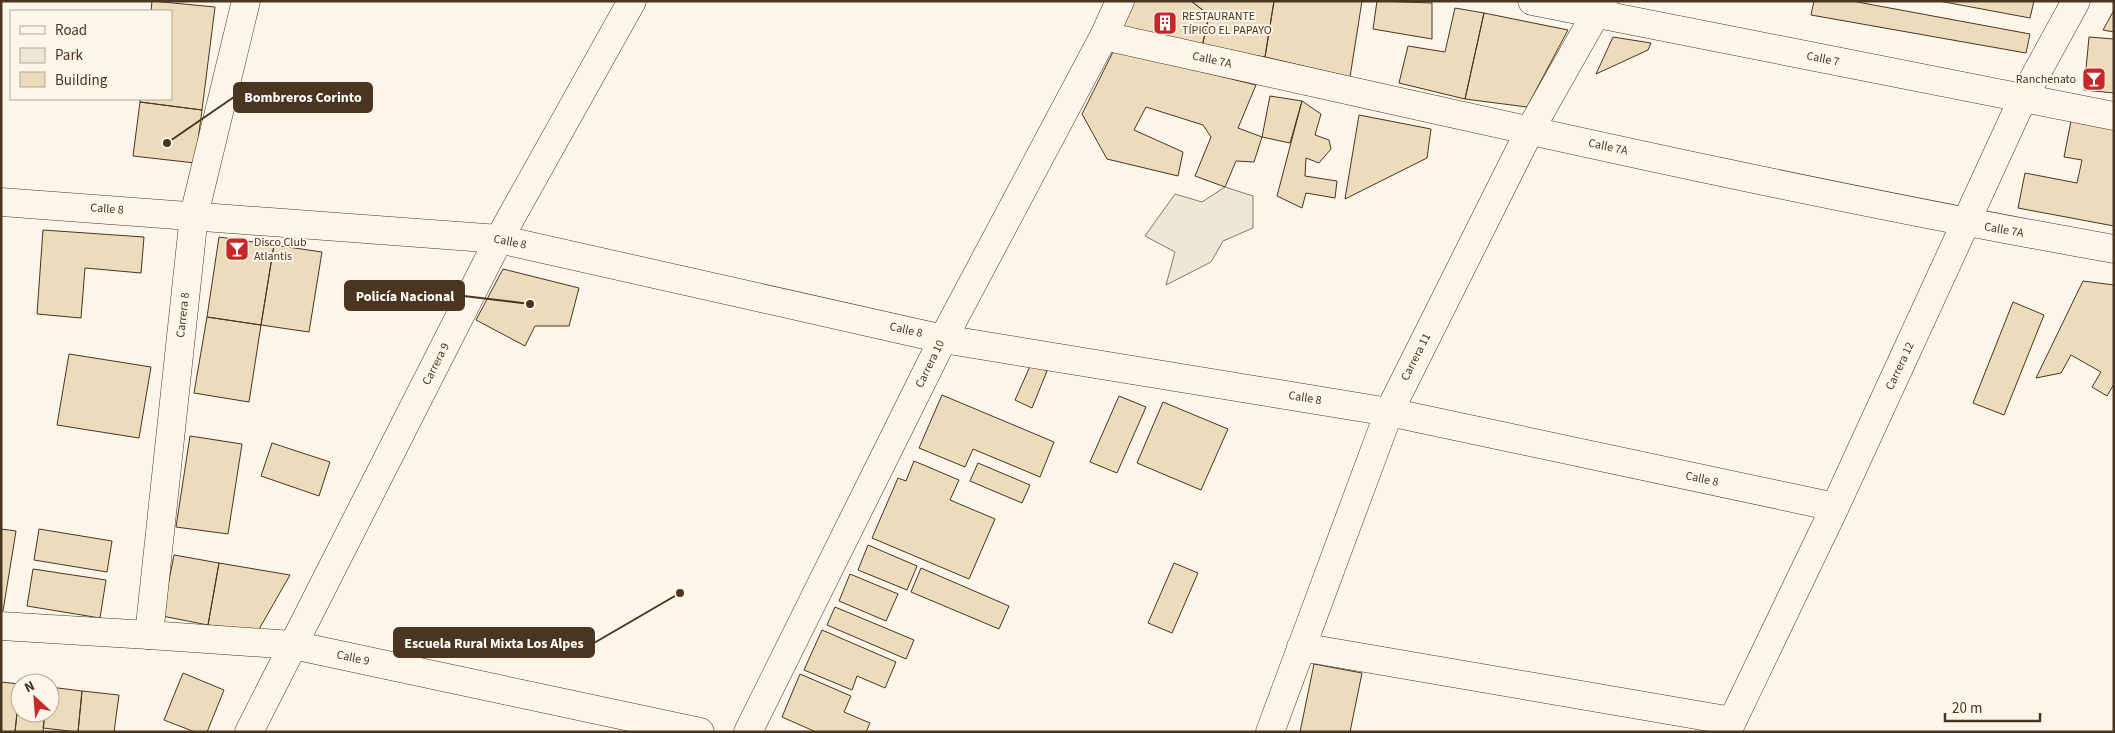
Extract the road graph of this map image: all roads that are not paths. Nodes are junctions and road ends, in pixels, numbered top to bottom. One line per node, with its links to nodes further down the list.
1 (246, 1): 12 (street, Carrera 8)
2 (632, 1): 14 (street, Carrera 9)
3 (1120, 1): 7 (street, Carrera 10)
4 (1532, 1): 6 (street, Calle 7)
5 (2076, 1): 8 (street, Carrera 12)
6 (1599, 8): 8 (street, Calle 7); 10 (street, Carrera 11)
7 (1104, 36): 10 (street, Calle 7A); 16 (street, Carrera 10)
8 (2023, 98): 9 (street, Calle 7); 13 (street, Carrera 12)
9 (2114, 116)
10 (1530, 130): 13 (street, Calle 7A); 17 (street, Carrera 11)
11 (1, 202): 12 (street, Calle 8)
12 (194, 215): 14 (street, Calle 8); 20 (street, Carrera 8)
13 (1966, 223): 15 (street, Calle 7A); 18 (street, Carrera 12)
14 (500, 239): 16 (street, Calle 8); 21 (street, Carrera 9)
15 (2114, 249)
16 (943, 339): 17 (street, Calle 8); 26 (street, Carrera 10)
17 (1389, 412): 18 (street, Calle 8); 22 (street, Carrera 11)
18 (1835, 507): 23 (street, Carrera 12)
19 (1, 626): 20 (street, Calle 9)
20 (149, 635): 21 (street, Calle 9)
21 (293, 646): 24 (street, Carrera 9); 25 (street, Calle 9)
22 (1301, 647): 23 (street); 27 (street, Carrera 11)
23 (1729, 727)
24 (249, 732)
25 (700, 732)
26 (748, 732)
27 (1270, 732)

